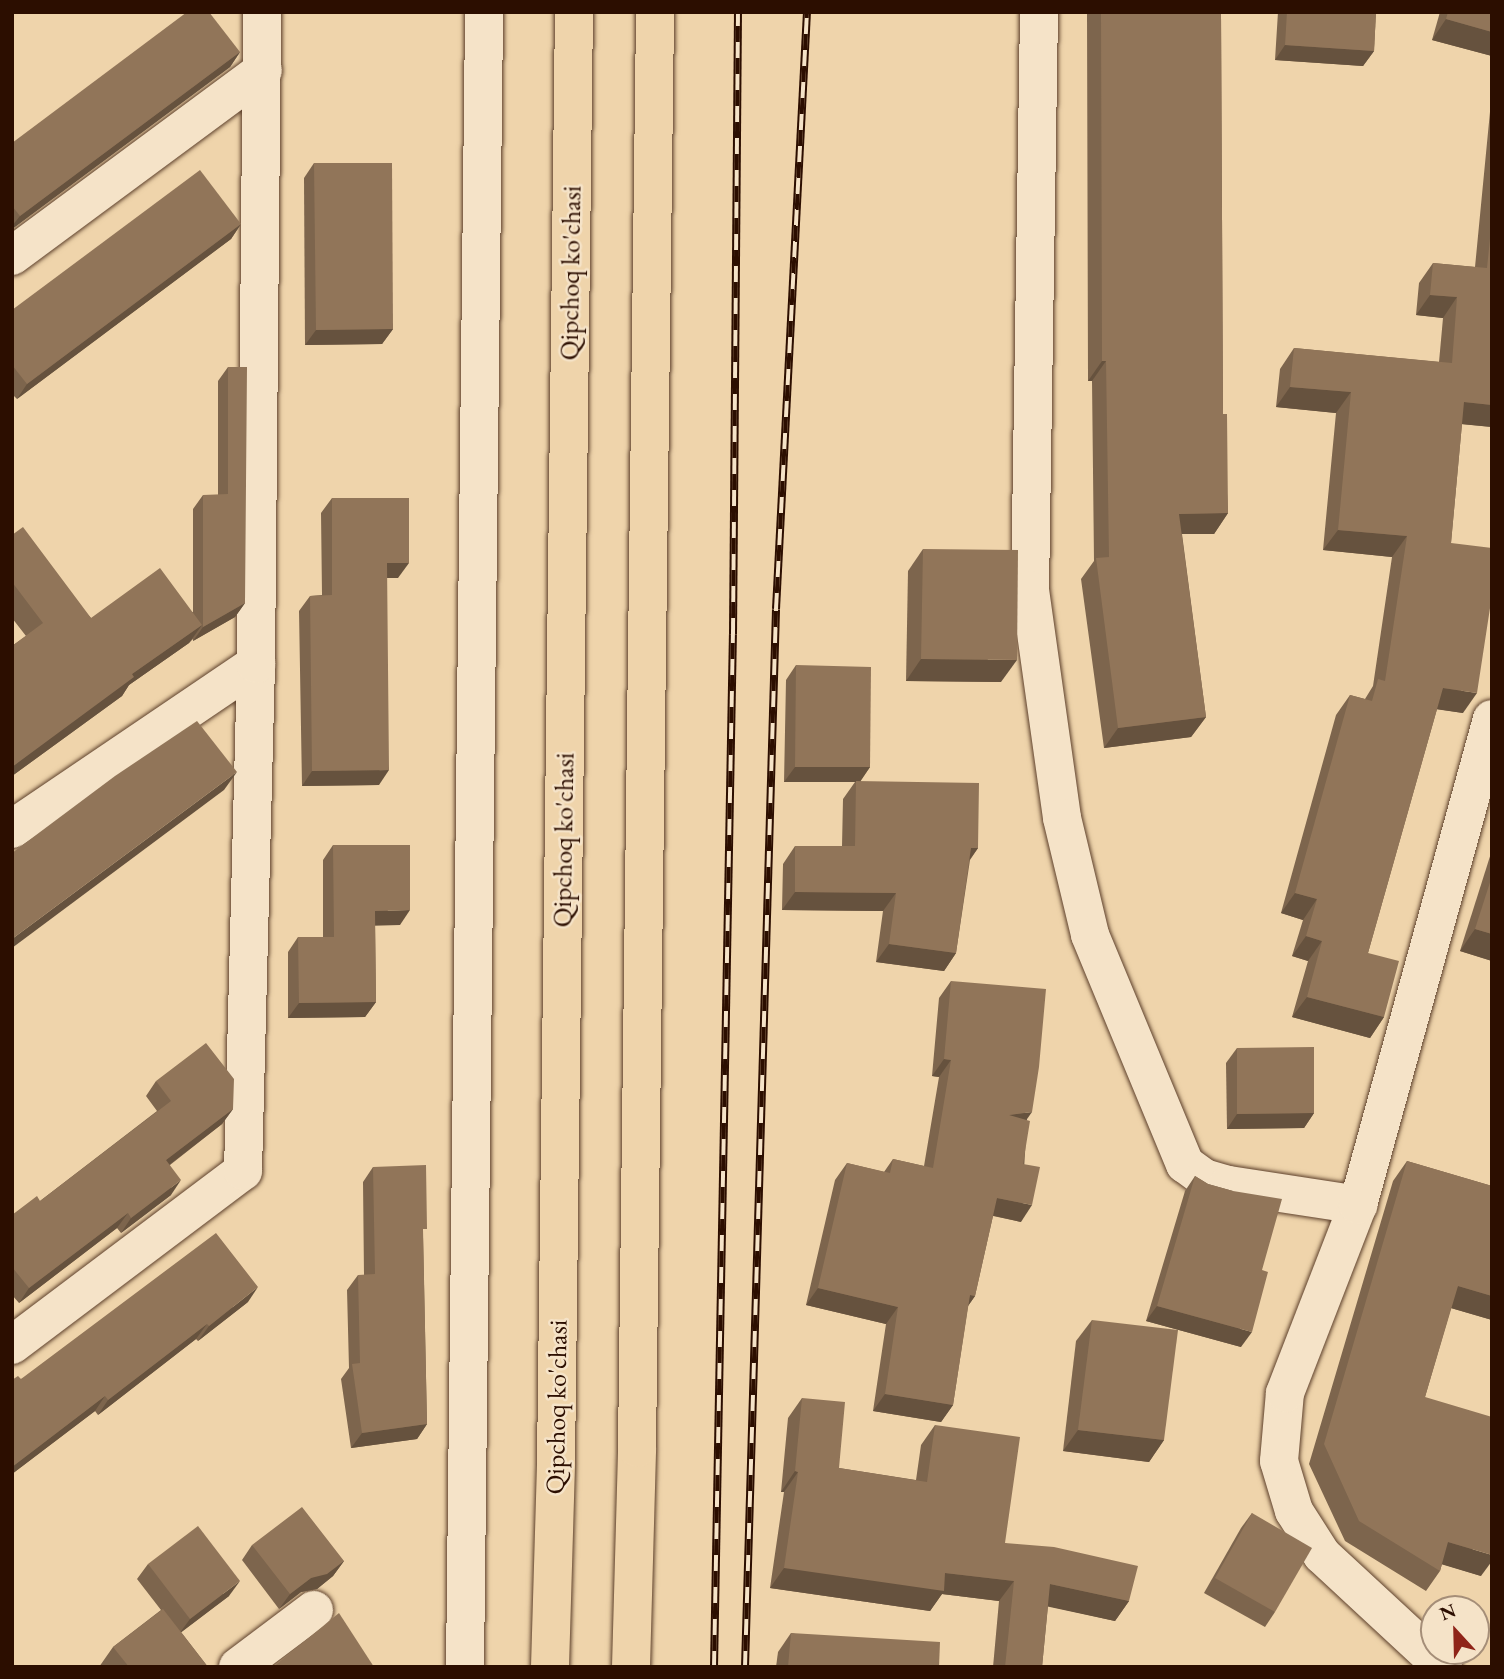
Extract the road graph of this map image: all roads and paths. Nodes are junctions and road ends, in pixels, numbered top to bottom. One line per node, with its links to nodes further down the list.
1 (262, 12): 6 (street)
2 (485, 12): 15 (street)
3 (574, 12): 16 (main road, Qipchoq ko'chasi)
4 (655, 12): 17 (main road)
5 (1039, 12): 11 (street)
6 (263, 69): 7 (street); 8 (street)
7 (12, 256)
8 (256, 664): 10 (street); 12 (street)
9 (1492, 719): 11 (street)
10 (12, 829)
11 (1358, 1205): 18 (street)
12 (12, 1345)
13 (314, 1610): 14 (street)
14 (238, 1667)
15 (465, 1667)
16 (550, 1667)
17 (631, 1667)
18 (1443, 1667)

